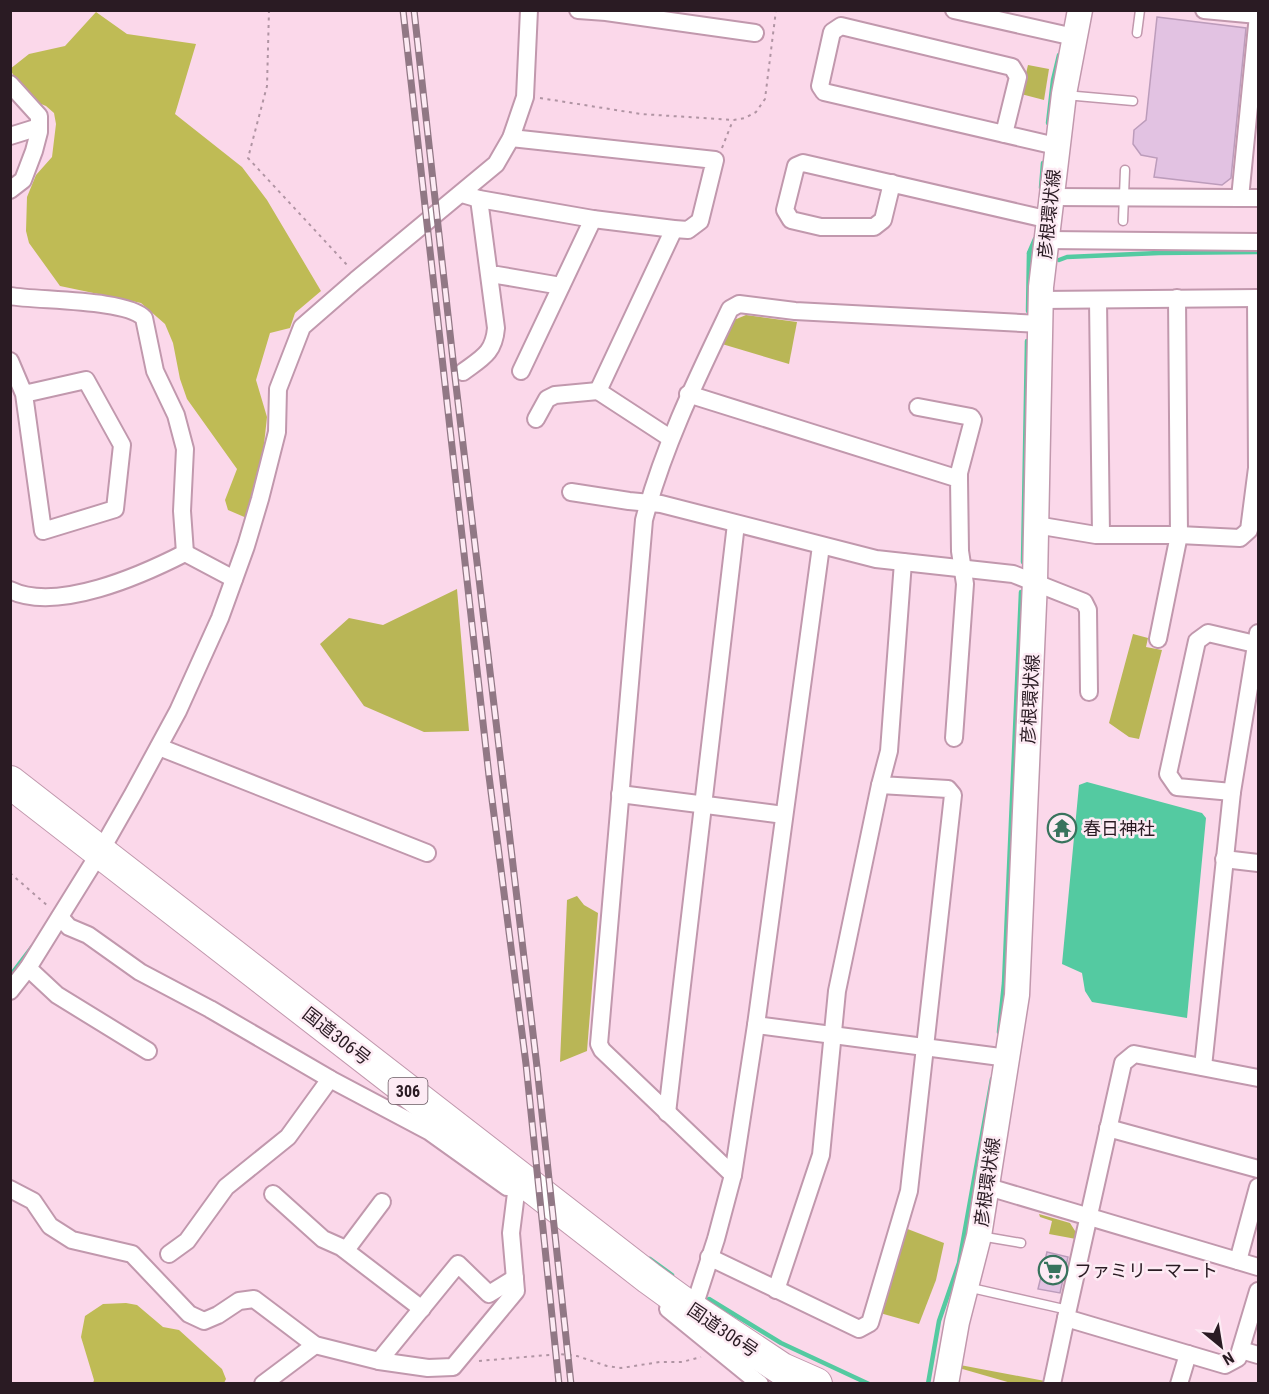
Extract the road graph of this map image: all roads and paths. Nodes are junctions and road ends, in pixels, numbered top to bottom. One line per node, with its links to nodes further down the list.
1 (269, 10): 40 (path)
2 (529, 10): 17 (street)
3 (578, 10): 12 (street)
4 (776, 10): 19 (path)
5 (954, 10): 11 (street)
6 (1030, 10): 11 (street)
7 (1080, 10): 14 (main road, 彦根環状線)
8 (1140, 10): 13 (lane)
9 (1204, 10): 10 (street)
10 (1258, 15): 31 (street)
11 (1027, 28): 14 (street)
12 (754, 33)
13 (1137, 33)
14 (1074, 37): 16 (main road, 彦根環状線)
15 (10, 84): 20 (street)
16 (1064, 94): 18 (lane); 24 (main road, 彦根環状線)
17 (525, 97): 19 (path); 23 (street)
18 (1133, 101)
19 (733, 120): 25 (path)
20 (39, 127): 22 (street); 28 (street)
21 (1004, 134): 21 (street); 24 (street)
22 (10, 136)
23 (511, 138): 25 (street); 29 (street)
24 (1056, 146): 36 (main road, 彦根環状線)
25 (715, 160): 37 (street)
26 (1125, 170): 30 (lane)
27 (892, 183): 27 (street); 36 (street)
28 (10, 190)
29 (462, 194): 33 (street); 40 (street)
30 (1123, 197): 31 (street); 35 (lane); 36 (street)
31 (1240, 198): 32 (street)
32 (1258, 198)
33 (479, 200): 34 (street); 51 (street)
34 (593, 219): 37 (street); 41 (street)
35 (1123, 221)
36 (1048, 228): 38 (street); 42 (main road, 彦根環状線)
37 (674, 229): 52 (street)
38 (1258, 242)
39 (497, 275): 41 (street)
40 (359, 277): 69 (street)
41 (561, 286): 50 (street)
42 (1041, 294): 46 (street); 47 (main road, 彦根環状線)
43 (10, 296): 66 (street)
44 (1177, 298): 45 (street); 46 (street); 64 (street)
45 (1257, 298): 49 (street)
46 (1098, 300): 63 (street)
47 (1040, 324): 54 (street); 62 (main road, 彦根環状線)
48 (10, 361): 53 (street)
49 (1257, 369): 64 (street)
50 (520, 371)
51 (463, 372)
52 (598, 391): 56 (street); 57 (street)
53 (24, 394): 53 (street)
54 (688, 394): 57 (street); 58 (street)
55 (918, 408): 58 (street)
56 (536, 419)
57 (670, 438): 60 (street)
58 (959, 479): 68 (street)
59 (570, 492): 60 (street)
60 (648, 504): 61 (street); 80 (street)
61 (736, 524): 65 (street); 81 (street)
62 (1036, 525): 63 (street); 70 (main road, 彦根環状線)
63 (1101, 535): 64 (street)
64 (1179, 535): 73 (street)
65 (821, 546): 67 (street); 82 (street)
66 (185, 553): 69 (street); 71 (street)
67 (903, 562): 68 (street); 78 (street)
68 (963, 567): 70 (street); 75 (street)
69 (234, 579): 76 (street)
70 (1035, 581): 74 (street); 95 (main road, 彦根環状線)
71 (10, 590)
72 (1257, 638): 79 (street); 79 (street)
73 (1158, 639)
74 (1089, 692)
75 (954, 738)
76 (159, 747): 83 (street); 84 (street)
77 (10, 782): 83 (highway, 国道306号 / 306)
78 (880, 785): 92 (street); 93 (street)
79 (1232, 792): 85 (street)
80 (620, 794): 81 (street); 99 (street)
81 (704, 805): 82 (street); 99 (street)
82 (784, 815): 91 (street)
83 (100, 852): 88 (street); 122 (highway, 国道306号 / 306)
84 (427, 853)
85 (1224, 859): 86 (street); 96 (street)
86 (1258, 863)
87 (10, 873): 88 (path)
88 (56, 914): 89 (street); 98 (street)
89 (28, 968): 90 (street); 94 (street)
90 (10, 991)
91 (756, 1025): 92 (street); 102 (street)
92 (832, 1035): 93 (street); 119 (street)
93 (926, 1047): 95 (street); 119 (street)
94 (148, 1051)
95 (1008, 1059): 103 (main road, 彦根環状線)
96 (1203, 1067): 97 (street); 100 (street)
97 (1258, 1078)
98 (330, 1079): 106 (street); 113 (street)
99 (667, 1113): 102 (street)
100 (1108, 1128): 101 (street); 109 (street)
101 (1258, 1169)
102 (733, 1174): 114 (street)
103 (986, 1186): 109 (street); 110 (main road, 彦根環状線)
104 (1258, 1187): 115 (street)
105 (10, 1189): 124 (street)
106 (516, 1193): 117 (street); 125 (street)
107 (273, 1194): 112 (street)
108 (382, 1202): 112 (street)
109 (1088, 1217): 115 (street); 123 (street)
110 (979, 1236): 111 (lane); 118 (main road, 彦根環状線)
111 (1021, 1243)
112 (346, 1250): 121 (street)
113 (169, 1254)
114 (709, 1257): 119 (street); 122 (street)
115 (1238, 1261): 116 (street)
116 (1258, 1267)
117 (515, 1278): 121 (street); 129 (street)
118 (967, 1287): 123 (lane); 134 (main road, 彦根環状線)
119 (776, 1290)
120 (1258, 1291): 126 (street)
121 (422, 1309): 129 (street)
122 (693, 1310): 133 (highway, 国道306号 / 306)
123 (1067, 1314): 127 (street); 135 (street)
124 (315, 1345): 129 (street); 131 (street)
125 (715, 1349): 130 (path); 132 (street)
126 (1241, 1350): 127 (street); 128 (street)
127 (1188, 1354): 136 (street)
128 (1258, 1355)
129 (379, 1361)
130 (470, 1362)
131 (263, 1383)
132 (760, 1383)
133 (816, 1383)
134 (946, 1383)
135 (1052, 1383)
136 (1179, 1383)

